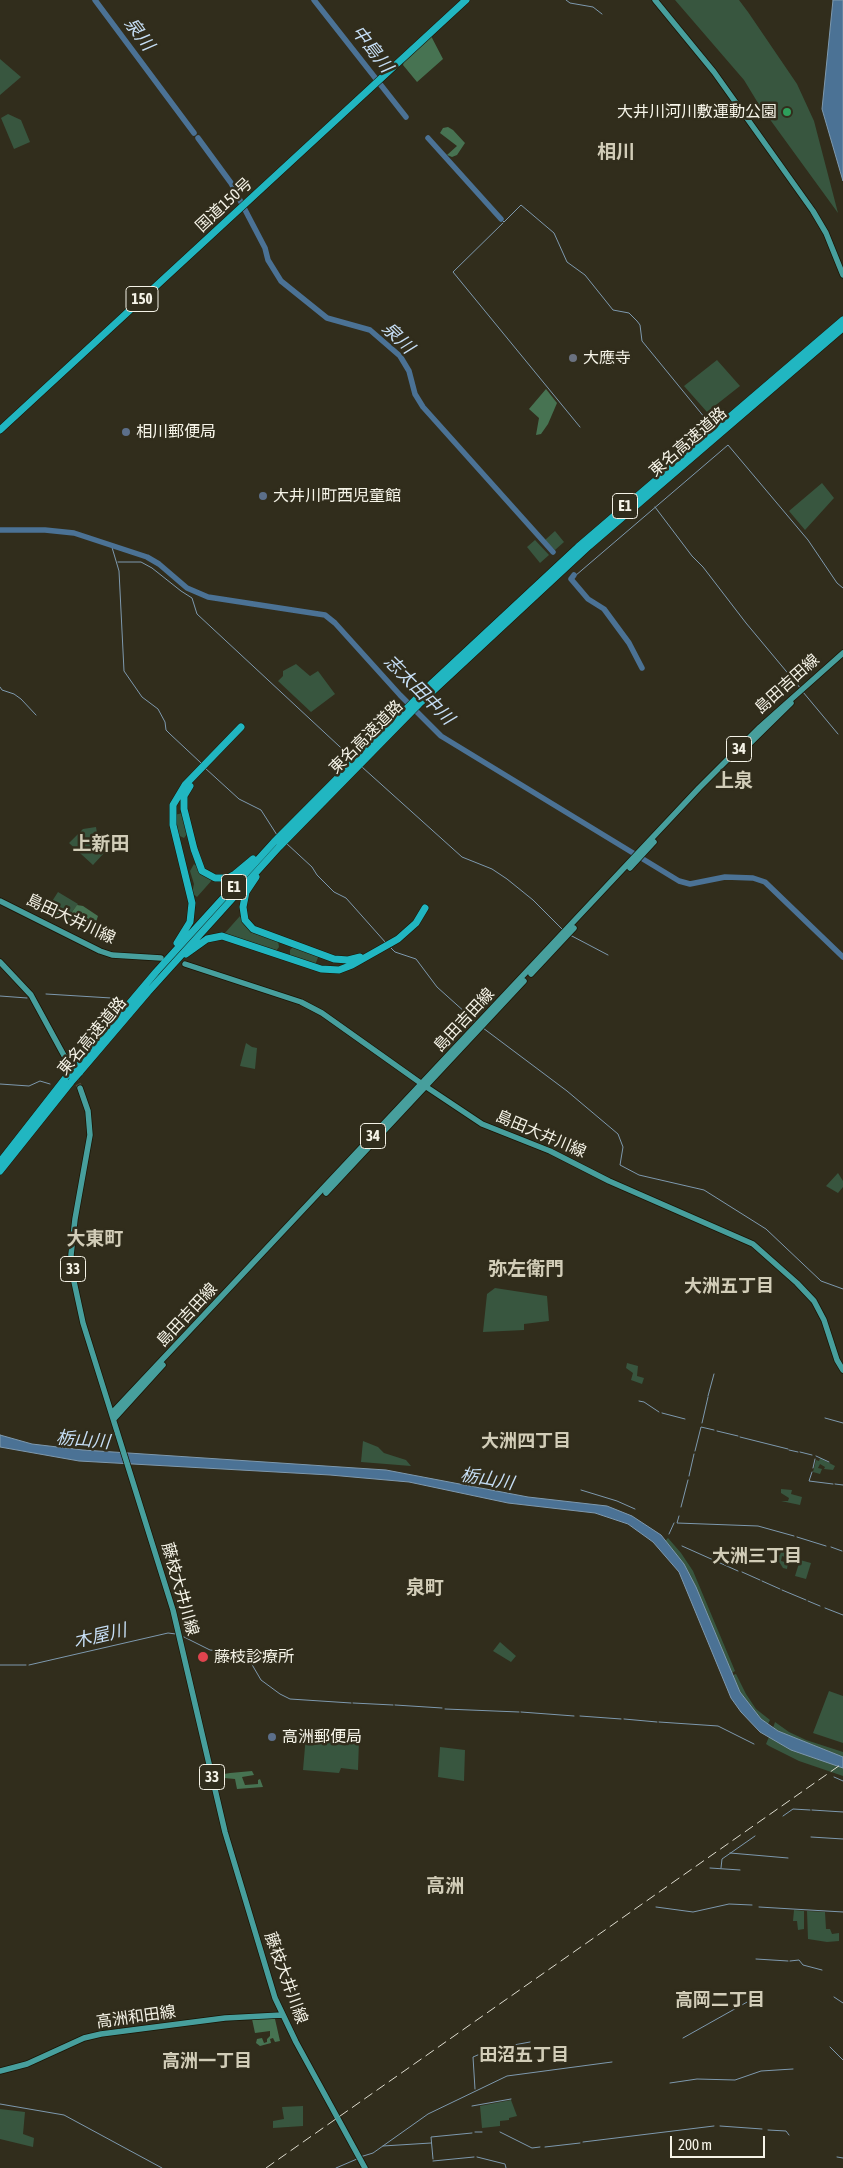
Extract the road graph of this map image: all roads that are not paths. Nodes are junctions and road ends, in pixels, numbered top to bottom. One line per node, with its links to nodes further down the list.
1 (466, 0): 6 (highway, 国道150号 / 150)
2 (655, 0): 3 (main road)
3 (843, 275)
4 (843, 320): 9 (highway, 東名高速道路 / E1)
5 (843, 328): 9 (highway, 東名高速道路 / E1)
6 (0, 430)
7 (843, 652): 11 (main road, 島田吉田線 / 34)
8 (843, 657): 11 (main road, 島田吉田線 / 34)
9 (416, 702): 10 (highway, 東名高速道路 / E1)
10 (276, 845): 16 (highway, 東名高速道路 / E1); 16 (highway); 17 (highway, 東名高速道路 / E1); 17 (highway)
11 (642, 852): 20 (main road, 島田吉田線 / 34)
12 (0, 901): 13 (main road, 島田大井川線)
13 (161, 958)
14 (0, 962): 18 (main road)
15 (185, 964): 20 (main road, 島田大井川線)
16 (156, 972): 19 (highway, 東名高速道路 / E1)
17 (148, 992): 19 (highway, 東名高速道路 / E1)
18 (67, 1061)
19 (76, 1071): 22 (highway, 東名高速道路 / E1, bridge)
20 (424, 1085): 25 (main road, 島田大井川線); 26 (main road, 島田吉田線 / 34)
21 (80, 1088): 26 (main road, 藤枝大井川線 / 33)
22 (33, 1124): 23 (highway, 東名高速道路 / E1); 24 (highway, 東名高速道路 / E1)
23 (0, 1162)
24 (0, 1171)
25 (843, 1370)
26 (113, 1416): 27 (main road, 藤枝大井川線 / 33)
27 (282, 2015): 28 (main road, 高洲和田線); 29 (main road, 藤枝大井川線 / 33)
28 (0, 2071)
29 (365, 2168)

